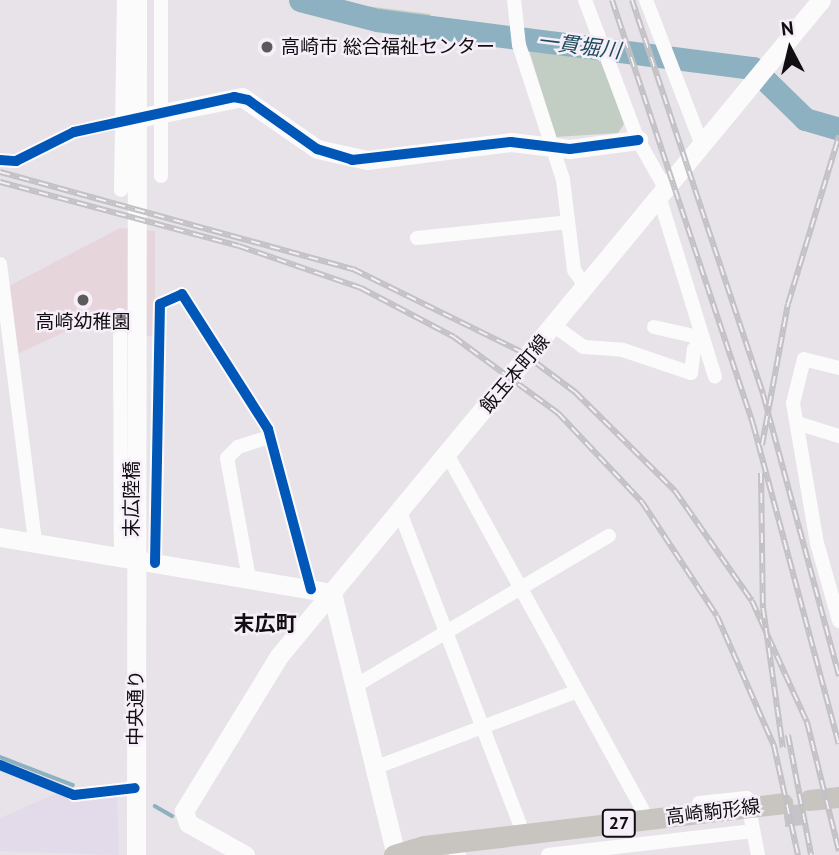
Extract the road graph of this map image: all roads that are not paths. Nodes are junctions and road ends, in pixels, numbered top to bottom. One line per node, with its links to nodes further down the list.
1 (124, 0): 10 (street)
2 (137, 0): 29 (street, 末広陸橋)
3 (149, 0): 29 (street, 末広陸橋)
4 (161, 0): 9 (street)
5 (513, 0): 13 (street)
6 (585, 0): 11 (street)
7 (646, 0): 12 (street)
8 (821, 0): 12 (street, 飯玉本町線)
9 (162, 111): 10 (street); 13 (street); 15 (street)
10 (123, 121): 14 (street); 16 (street)
11 (638, 141): 13 (street); 17 (street)
12 (702, 145): 17 (street, 飯玉本町線)
13 (555, 148): 18 (street)
14 (0, 160)
15 (161, 176)
16 (121, 190)
17 (662, 192): 21 (street, 飯玉本町線); 25 (street)
18 (568, 222): 19 (street); 21 (street)
19 (417, 238)
20 (0, 264): 36 (street)
21 (586, 286): 23 (street, 飯玉本町線)
22 (120, 316): 29 (street)
23 (556, 327): 25 (street); 32 (street, 飯玉本町線)
24 (654, 327): 25 (street)
25 (703, 342): 27 (street)
26 (839, 368): 28 (street)
27 (715, 377)
28 (797, 424): 30 (street); 42 (street)
29 (139, 434): 31 (street); 37 (street, 末広陸橋)
30 (839, 436)
31 (269, 437): 38 (street); 40 (street)
32 (447, 454): 33 (street, 飯玉本町線); 39 (street)
33 (400, 512): 41 (street, 飯玉本町線); 43 (street)
34 (609, 536): 39 (street)
35 (0, 537): 36 (street)
36 (36, 543): 37 (street)
37 (138, 560): 38 (street); 48 (street, 中央通り)
38 (249, 578): 40 (street)
39 (519, 588): 43 (street); 45 (street)
40 (311, 589): 41 (street)
41 (332, 593): 44 (street); 59 (street, 飯玉本町線)
42 (839, 621)
43 (446, 633): 44 (street); 46 (street)
44 (355, 685): 47 (street)
45 (575, 692): 46 (street); 51 (street)
46 (482, 728): 47 (street); 54 (street)
47 (374, 768): 60 (street)
48 (135, 788): 49 (street); 58 (street, 中央通り)
49 (74, 795)
50 (839, 797): 53 (main road)
51 (643, 810): 54 (street); 55 (street)
52 (783, 810): 56 (main road, 高崎駒形線 / 27)
53 (839, 810)
54 (520, 824): 56 (street)
55 (753, 829): 57 (street); 62 (street)
56 (453, 848): 60 (main road, 高崎駒形線 / 27)
57 (663, 848): 61 (street)
58 (136, 855)
59 (245, 855)
60 (396, 855)
61 (548, 855)
62 (758, 855)

